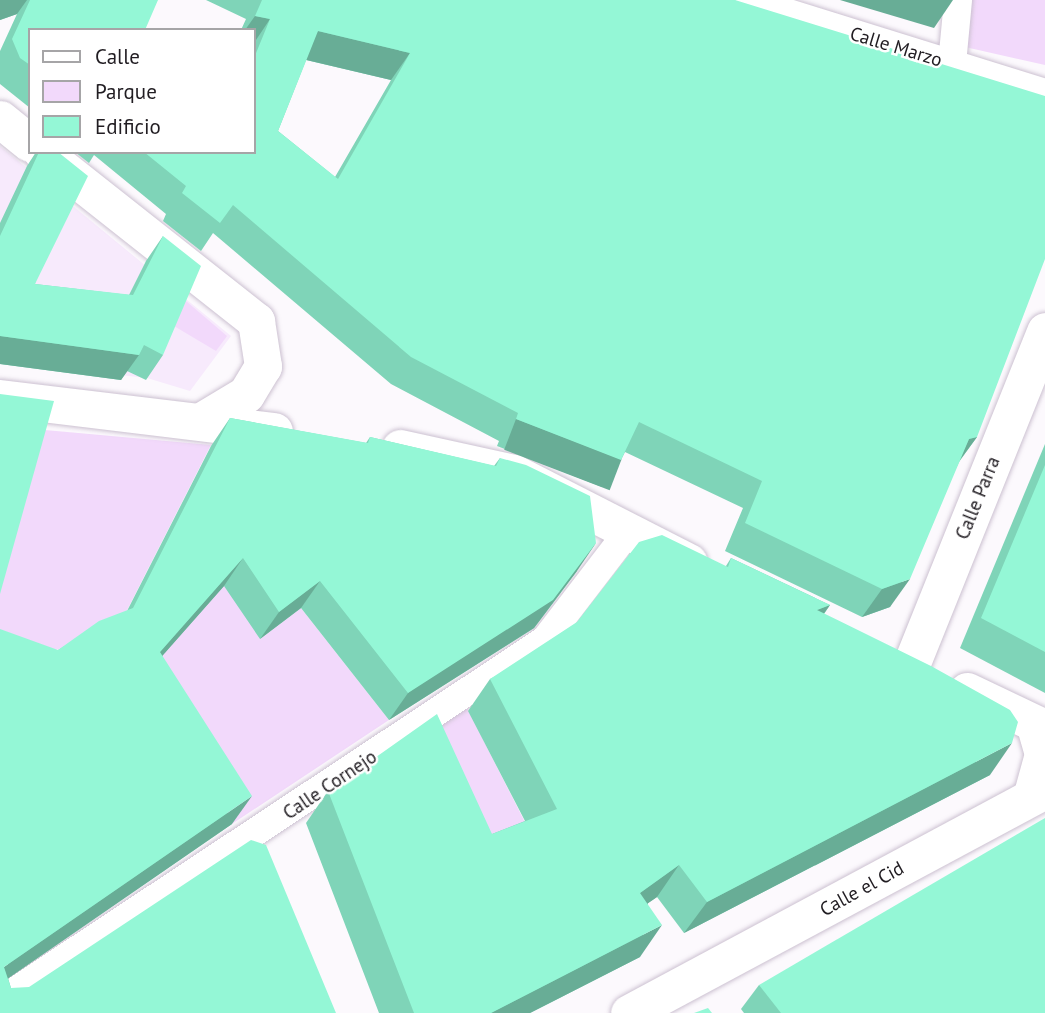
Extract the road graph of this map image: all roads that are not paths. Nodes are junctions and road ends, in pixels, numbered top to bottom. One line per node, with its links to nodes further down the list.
1 (747, 0): 3 (street, Calle Marzo)
2 (958, 0): 3 (street)
3 (952, 65): 4 (street, Calle Marzo)
4 (1045, 93)
5 (0, 119): 6 (street)
6 (28, 141)
7 (45, 154): 10 (street)
8 (1045, 331): 16 (street, Calle Parra)
9 (0, 398): 10 (street)
10 (201, 421): 11 (street)
11 (306, 435)
12 (359, 442): 13 (street)
13 (628, 533): 14 (street); 19 (street, Calle Cornejo)
14 (726, 579)
15 (873, 647): 16 (street)
16 (911, 665): 17 (street)
17 (1040, 727): 18 (street, Calle el Cid)
18 (1038, 792): 20 (street, Calle el Cid)
19 (0, 1001)
20 (629, 1013)

